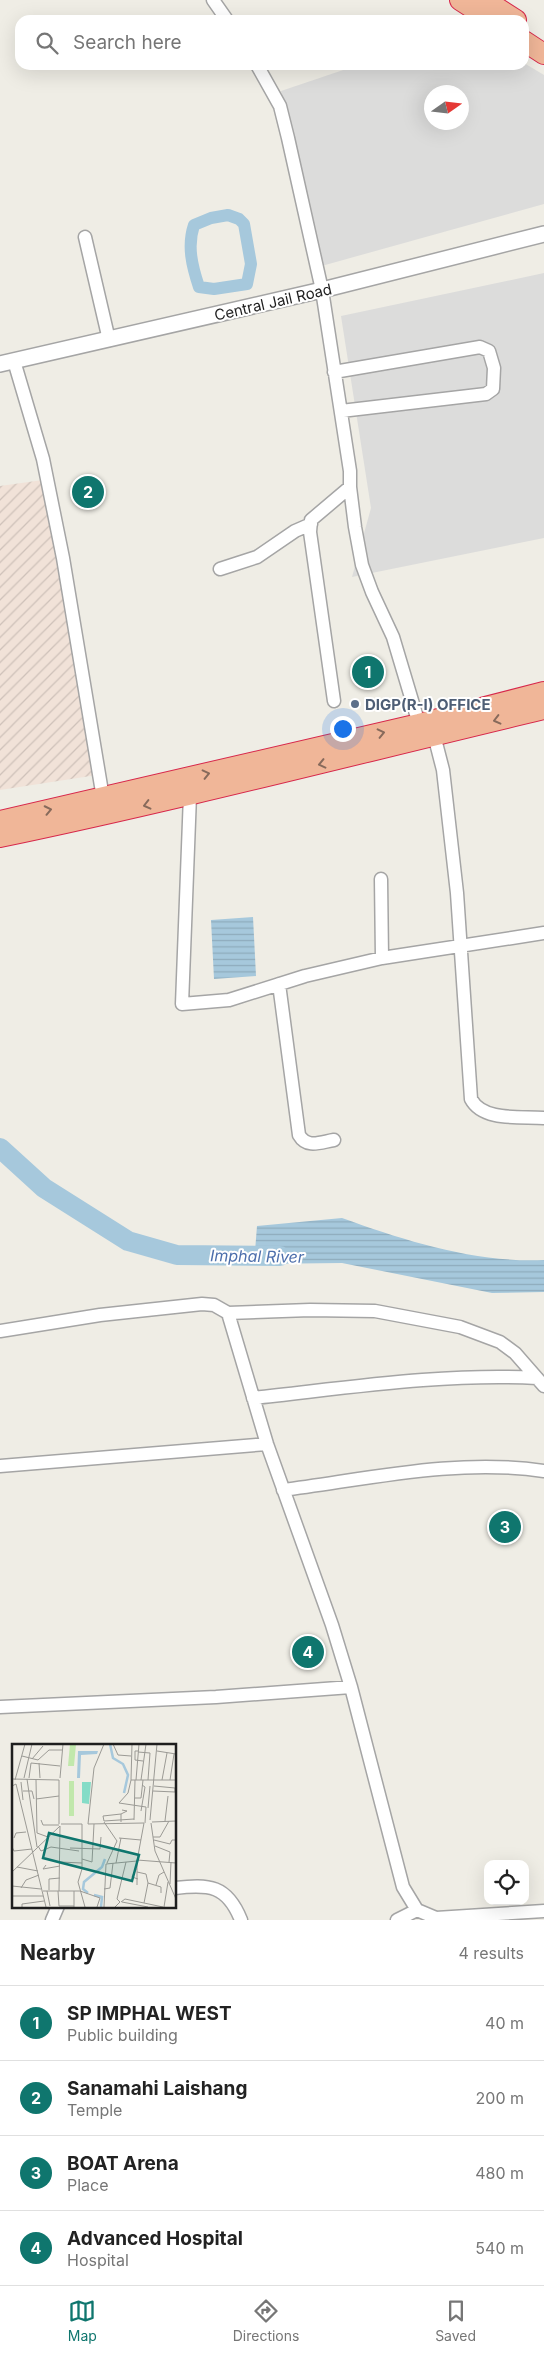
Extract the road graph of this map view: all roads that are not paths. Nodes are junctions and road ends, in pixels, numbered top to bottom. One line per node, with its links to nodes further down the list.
1 (214, 0): 4 (street)
2 (460, 0): 5 (highway)
3 (486, 0): 6 (highway)
4 (224, 15)
5 (483, 15)
6 (508, 15)
7 (529, 28): 8 (highway)
8 (544, 38)
9 (529, 44): 10 (highway)
10 (544, 54)
11 (260, 70): 14 (street)
12 (544, 234): 14 (street, Central Jail Road)
13 (85, 238): 15 (street)
14 (322, 290): 15 (street, Central Jail Road); 17 (street)
15 (109, 340): 16 (street, Central Jail Road)
16 (7, 363): 27 (street)
17 (334, 372): 18 (street); 18 (street)
18 (342, 411): 19 (street)
19 (350, 488): 20 (street); 25 (street)
20 (311, 524): 21 (street); 23 (street)
21 (220, 569)
22 (544, 692): 25 (highway)
23 (334, 701)
24 (544, 709): 25 (highway, one-way to 25)
25 (426, 730): 26 (highway, one-way to 26); 27 (highway, one-way to 25); 32 (street)
26 (190, 794): 27 (highway, one-way to 27); 34 (street)
27 (105, 806): 28 (highway, one-way to 27); 29 (highway)
28 (0, 821)
29 (0, 837)
30 (381, 879): 33 (street)
31 (544, 934): 32 (street)
32 (460, 947): 33 (street); 35 (street)
33 (382, 958): 34 (street)
34 (279, 984): 36 (street)
35 (544, 1118)
36 (334, 1140)
37 (228, 1313): 38 (street); 39 (street); 40 (street)
38 (0, 1331)
39 (541, 1382): 40 (street)
40 (253, 1398): 41 (street)
41 (267, 1444): 42 (street); 44 (street)
42 (0, 1466)
43 (544, 1471): 44 (street)
44 (283, 1490): 45 (street)
45 (351, 1687): 46 (street); 49 (street)
46 (0, 1706)
47 (176, 1888): 53 (street)
48 (57, 1908): 52 (street)
49 (417, 1910): 51 (street); 54 (street)
50 (544, 1912): 51 (street)
51 (437, 1919)
52 (52, 1920)
53 (241, 1920)
54 (396, 1920)

